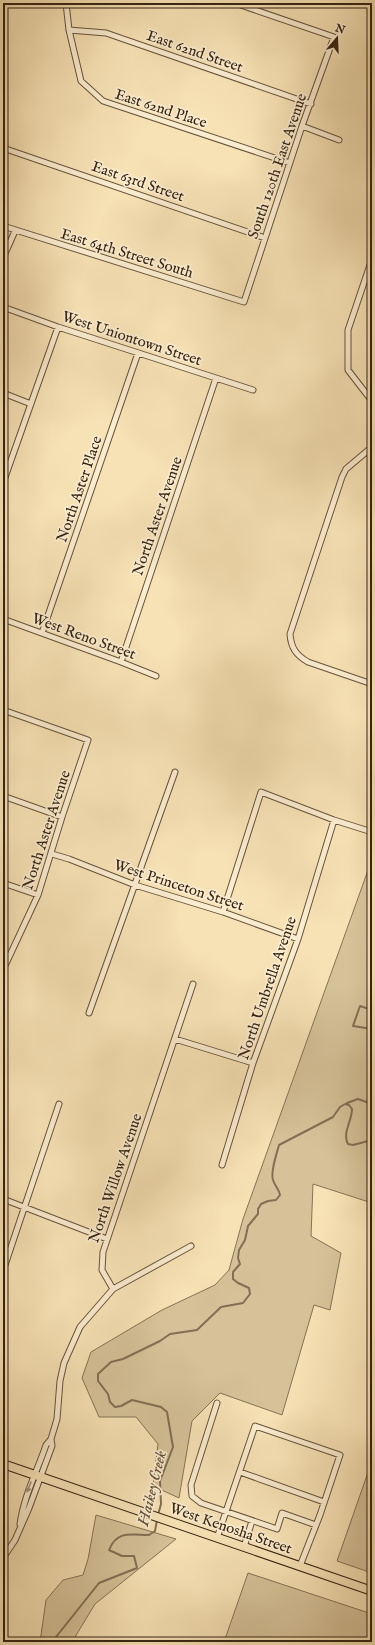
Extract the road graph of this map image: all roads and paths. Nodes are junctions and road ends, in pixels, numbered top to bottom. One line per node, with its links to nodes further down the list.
1 (66, 3): 3 (street, East 62nd Place)
2 (235, 3): 5 (street, South 120th East Avenue)
3 (69, 30): 5 (street, East 62nd Street); 10 (street, East 62nd Place)
4 (3, 94): 6 (street)
5 (311, 104): 7 (street, South 120th East Avenue)
6 (3, 108)
7 (302, 126): 8 (street); 10 (street, South 120th East Avenue)
8 (340, 140)
9 (3, 148): 13 (street, East 63rd Street)
10 (290, 163): 13 (street, South 120th East Avenue)
11 (3, 226): 12 (street, East 64th Street South)
12 (15, 231): 14 (street); 16 (street, East 64th Street South)
13 (265, 238): 16 (street, South 120th East Avenue)
14 (3, 258)
15 (372, 259): 23 (street)
16 (244, 302)
17 (3, 306): 18 (street, West Uniontown Street)
18 (58, 327): 19 (street, West Uniontown Street); 24 (street)
19 (138, 353): 20 (street, West Uniontown Street); 28 (street, North Aster Place)
20 (216, 378): 21 (street, West Uniontown Street); 29 (street, North Aster Avenue)
21 (253, 390)
22 (3, 393): 24 (street)
23 (372, 401)
24 (31, 404): 26 (street)
25 (372, 447): 31 (street)
26 (3, 483)
27 (3, 619): 28 (street, West Reno Street)
28 (42, 633): 29 (street, West Reno Street)
29 (121, 662): 30 (street, West Reno Street)
30 (156, 676)
31 (372, 684)
32 (3, 710): 35 (street, North Aster Avenue)
33 (175, 772): 40 (street)
34 (3, 796): 35 (street)
35 (62, 816): 38 (street, North Aster Avenue)
36 (334, 820): 37 (street); 42 (street); 43 (street, North Umbrella Avenue)
37 (372, 832)
38 (52, 854): 40 (street, West Princeton Street); 41 (street, North Aster Avenue)
39 (3, 883): 41 (street)
40 (135, 885): 42 (street, West Princeton Street); 46 (street)
41 (38, 895): 44 (street, North Aster Avenue)
42 (223, 912): 43 (street, West Princeton Street)
43 (298, 940): 48 (street, North Umbrella Avenue)
44 (3, 969)
45 (193, 984): 47 (street, North Willow Avenue)
46 (89, 1013)
47 (175, 1040): 48 (street); 53 (street, North Willow Avenue)
48 (253, 1063): 50 (street, North Umbrella Avenue)
49 (59, 1104): 52 (street)
50 (222, 1165)
51 (3, 1199): 52 (street)
52 (25, 1206): 53 (street); 55 (street)
53 (107, 1239): 56 (street, North Willow Avenue)
54 (191, 1246): 56 (street)
55 (3, 1271)
56 (113, 1290): 60 (street)
57 (217, 1403): 62 (street)
58 (3, 1464): 60 (main road, West Kenosha Street)
59 (240, 1472): 61 (street); 61 (street); 62 (street)
60 (38, 1476): 65 (main road, West Kenosha Street); 67 (street)
61 (324, 1502): 64 (street)
62 (226, 1513): 63 (street); 65 (street)
63 (252, 1521): 64 (street); 66 (street)
64 (316, 1525): 68 (street)
65 (217, 1538): 66 (main road, West Kenosha Street)
66 (244, 1547): 68 (main road, West Kenosha Street)
67 (3, 1558)
68 (300, 1566): 69 (main road, West Kenosha Street)
69 (372, 1591)

